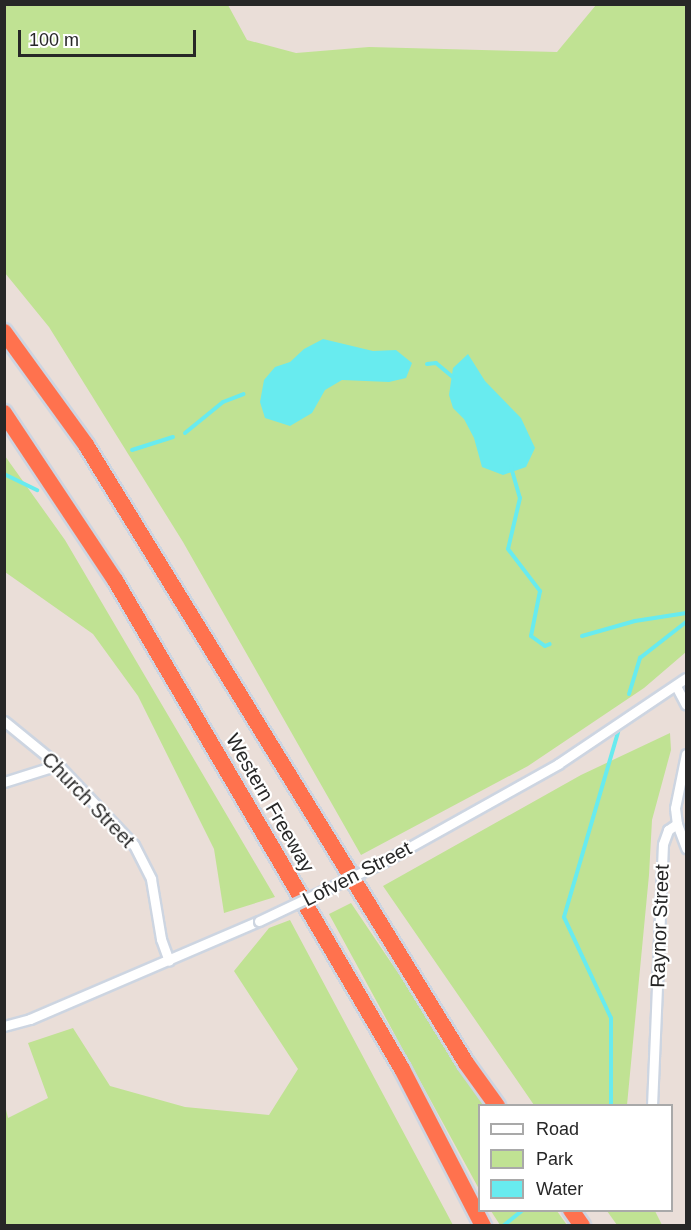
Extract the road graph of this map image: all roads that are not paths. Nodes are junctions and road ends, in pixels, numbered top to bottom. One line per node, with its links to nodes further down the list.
1 (4, 332): 14 (highway, Western Freeway)
2 (4, 413): 17 (highway, Western Freeway)
3 (687, 678): 4 (street, Lofven Street)
4 (676, 686): 5 (street); 12 (street, Lofven Street, bridge)
5 (687, 705)
6 (4, 721): 8 (street, Church Street)
7 (687, 754): 10 (street)
8 (58, 765): 9 (street); 12 (street, Church Street)
9 (4, 782)
10 (677, 824): 11 (street); 15 (street, Raynor Street)
11 (687, 848)
12 (169, 961): 13 (street, Lofven Street)
13 (4, 1026)
14 (496, 1104)
15 (652, 1104)
16 (572, 1212): 18 (highway)
17 (483, 1226)
18 (582, 1226)

